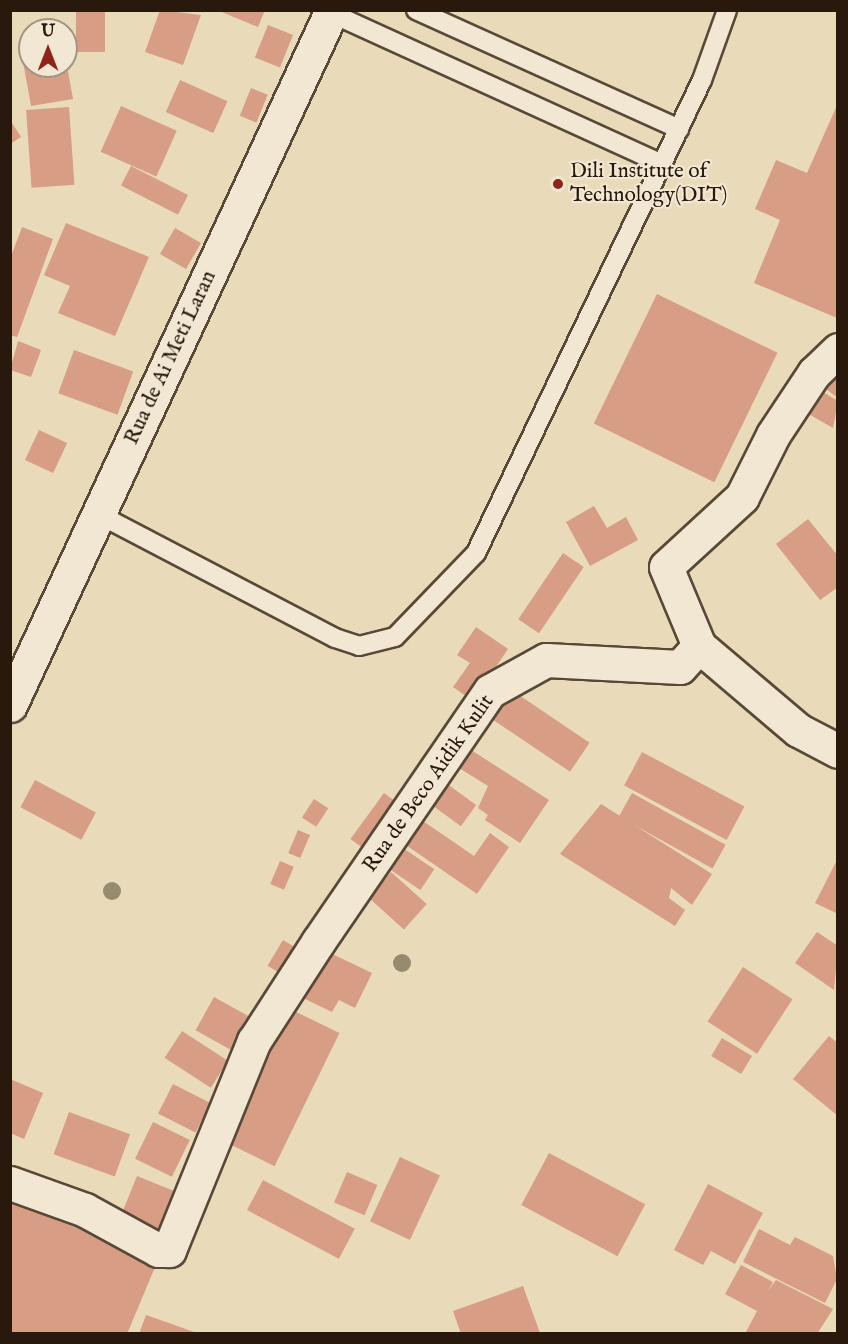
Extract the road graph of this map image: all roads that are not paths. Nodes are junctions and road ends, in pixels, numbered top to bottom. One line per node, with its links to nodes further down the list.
1 (416, 10): 4 (lane)
2 (727, 10): 4 (lane)
3 (331, 12): 5 (lane); 7 (street, Rua de Ai Meti Laran)
4 (680, 129): 5 (lane)
5 (663, 164): 7 (lane)
6 (837, 350): 8 (street)
7 (98, 514): 9 (street, Rua de Ai Meti Laran)
8 (699, 646): 10 (street); 11 (street, Rua de Beco Aidik Kulit)
9 (10, 705)
10 (837, 751)
11 (10, 1183)

